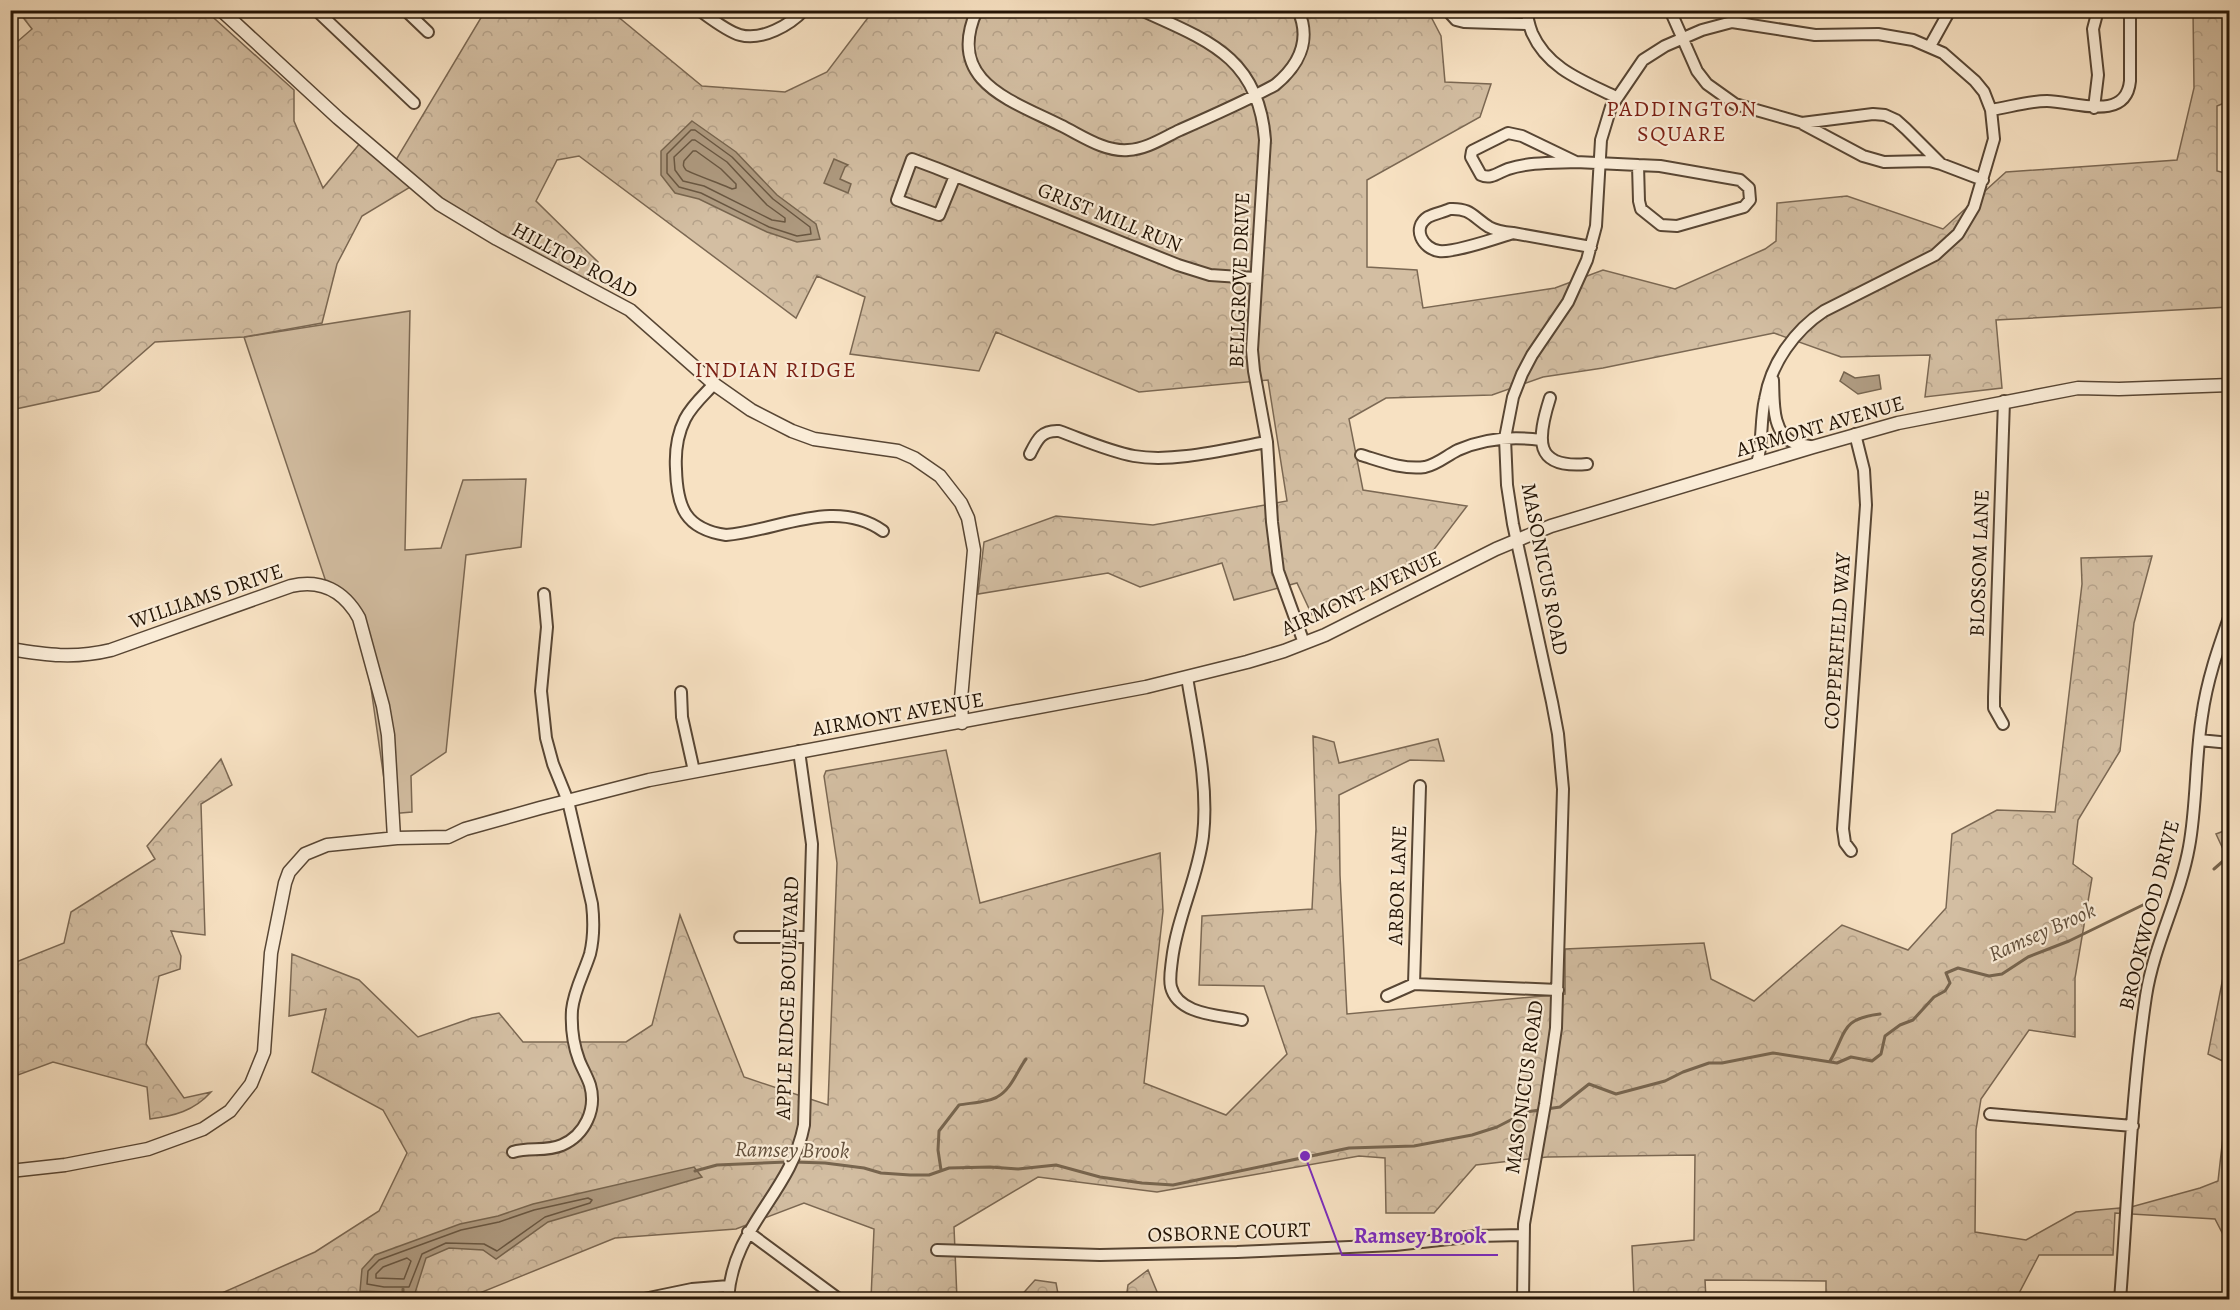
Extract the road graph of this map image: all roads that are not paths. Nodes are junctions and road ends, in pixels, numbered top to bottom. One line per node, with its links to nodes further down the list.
1 (221, 10): 36 (street, HILLTOP ROAD)
2 (316, 10): 22 (street)
3 (405, 10): 17 (street)
4 (699, 10): 5 (street)
5 (804, 10)
6 (977, 10): 20 (street)
7 (1141, 10): 20 (street, BELLGROVE DRIVE)
8 (1298, 10): 20 (street)
9 (1447, 10): 16 (street)
10 (1527, 10): 16 (street)
11 (1670, 10): 18 (street)
12 (1950, 10): 19 (street)
13 (2098, 10): 23 (street)
14 (2130, 10): 23 (street)
15 (1732, 16): 18 (street, MASONICUS ROAD); 19 (street, MASONICUS ROAD)
16 (1528, 24): 21 (street)
17 (429, 32)
18 (1682, 37): 21 (street, MASONICUS ROAD); 25 (street)
19 (1930, 46): 24 (street, MASONICUS ROAD)
20 (1256, 96): 34 (street, BELLGROVE DRIVE)
21 (1616, 96): 27 (street, MASONICUS ROAD)
22 (414, 103)
23 (2094, 108): 24 (street)
24 (1991, 110): 31 (street, MASONICUS ROAD)
25 (1802, 123): 28 (street); 28 (street)
26 (1576, 162): 26 (street); 27 (street)
27 (1599, 164): 29 (street); 33 (street, MASONICUS ROAD)
28 (1941, 164): 31 (street)
29 (1638, 165): 29 (street)
30 (955, 176): 30 (street, GRIST MILL RUN); 34 (street, GRIST MILL RUN)
31 (1983, 180): 35 (street, MASONICUS ROAD)
32 (1512, 233): 32 (street); 33 (street)
33 (1591, 247): 41 (street, MASONICUS ROAD)
34 (1255, 278): 43 (street, BELLGROVE DRIVE)
35 (1773, 376): 44 (street, MASONICUS ROAD); 48 (street, MASONICUS ROAD)
36 (714, 384): 49 (street); 57 (street, HILLTOP ROAD)
37 (2229, 386): 39 (street, AIRMONT AVENUE)
38 (1550, 398): 42 (street)
39 (2004, 401): 40 (street, AIRMONT AVENUE); 58 (street, BLOSSOM LANE)
40 (1855, 434): 44 (street, AIRMONT AVENUE); 66 (street, COPPERFIELD WAY)
41 (1505, 438): 42 (street); 46 (street); 50 (street, MASONICUS ROAD)
42 (1541, 440): 47 (street)
43 (1268, 442): 45 (street); 53 (street, BELLGROVE DRIVE)
44 (1813, 447): 48 (street, AIRMONT AVENUE)
45 (1030, 454)
46 (1361, 455)
47 (1587, 464)
48 (1757, 464): 50 (street, AIRMONT AVENUE)
49 (883, 531)
50 (1517, 539): 53 (street, AIRMONT AVENUE); 70 (street, MASONICUS ROAD)
51 (544, 594): 64 (street)
52 (2229, 615): 59 (street, BROOKWOOD DRIVE)
53 (1304, 643): 55 (street, AIRMONT AVENUE)
54 (10, 649): 65 (street, WILLIAMS DRIVE)
55 (1187, 676): 57 (street, AIRMONT AVENUE); 72 (street)
56 (681, 692): 62 (street)
57 (962, 723): 61 (street, AIRMONT AVENUE)
58 (2003, 724)
59 (2199, 740): 60 (street); 74 (street, BROOKWOOD DRIVE)
60 (2229, 743)
61 (799, 751): 62 (street, AIRMONT AVENUE); 68 (street, APPLE RIDGE BOULEVARD)
62 (694, 771): 64 (street, AIRMONT AVENUE)
63 (1420, 786): 69 (street, ARBOR LANE)
64 (568, 801): 65 (street, AIRMONT AVENUE); 75 (street)
65 (394, 838): 76 (street, AIRMONT AVENUE)
66 (1851, 851)
67 (740, 937): 68 (street)
68 (809, 937): 77 (street, APPLE RIDGE BOULEVARD)
69 (1414, 984): 70 (street); 71 (street)
70 (1557, 990): 78 (street, MASONICUS ROAD)
71 (1387, 996)
72 (1242, 1020)
73 (1990, 1114): 74 (street)
74 (2133, 1126): 85 (street, BROOKWOOD DRIVE)
75 (513, 1152)
76 (10, 1171)
77 (748, 1232): 80 (street, APPLE RIDGE BOULEVARD); 83 (street)
78 (1522, 1235): 79 (street, OSBORNE COURT); 84 (street, MASONICUS ROAD)
79 (937, 1250)
80 (729, 1286): 81 (street); 82 (street, APPLE RIDGE BOULEVARD)
81 (639, 1299)
82 (728, 1299)
83 (840, 1299)
84 (1523, 1299)
85 (2120, 1299)

